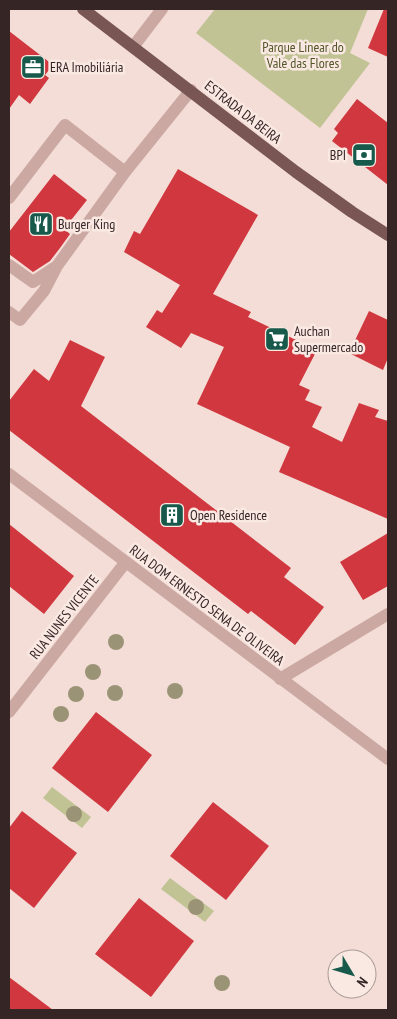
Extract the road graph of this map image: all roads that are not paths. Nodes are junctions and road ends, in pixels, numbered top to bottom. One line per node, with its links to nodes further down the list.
1 (83, 9): 3 (main road, ESTRADA DA BEIRA)
2 (162, 9): 3 (street)
3 (133, 47): 4 (main road, ESTRADA DA BEIRA)
4 (191, 90): 5 (street); 7 (main road, ESTRADA DA BEIRA)
5 (125, 172): 6 (street); 9 (street)
6 (9, 198)
7 (388, 235)
8 (9, 265): 9 (street)
9 (56, 266): 10 (street)
10 (9, 312)
11 (9, 474): 12 (street, RUA DOM ERNESTO SENA DE OLIVEIRA)
12 (125, 563): 14 (street, RUA DOM ERNESTO SENA DE OLIVEIRA); 15 (street, RUA NUNES VICENTE)
13 (388, 614): 14 (street)
14 (280, 679): 16 (street, RUA DOM ERNESTO SENA DE OLIVEIRA)
15 (9, 712)
16 (388, 759)

